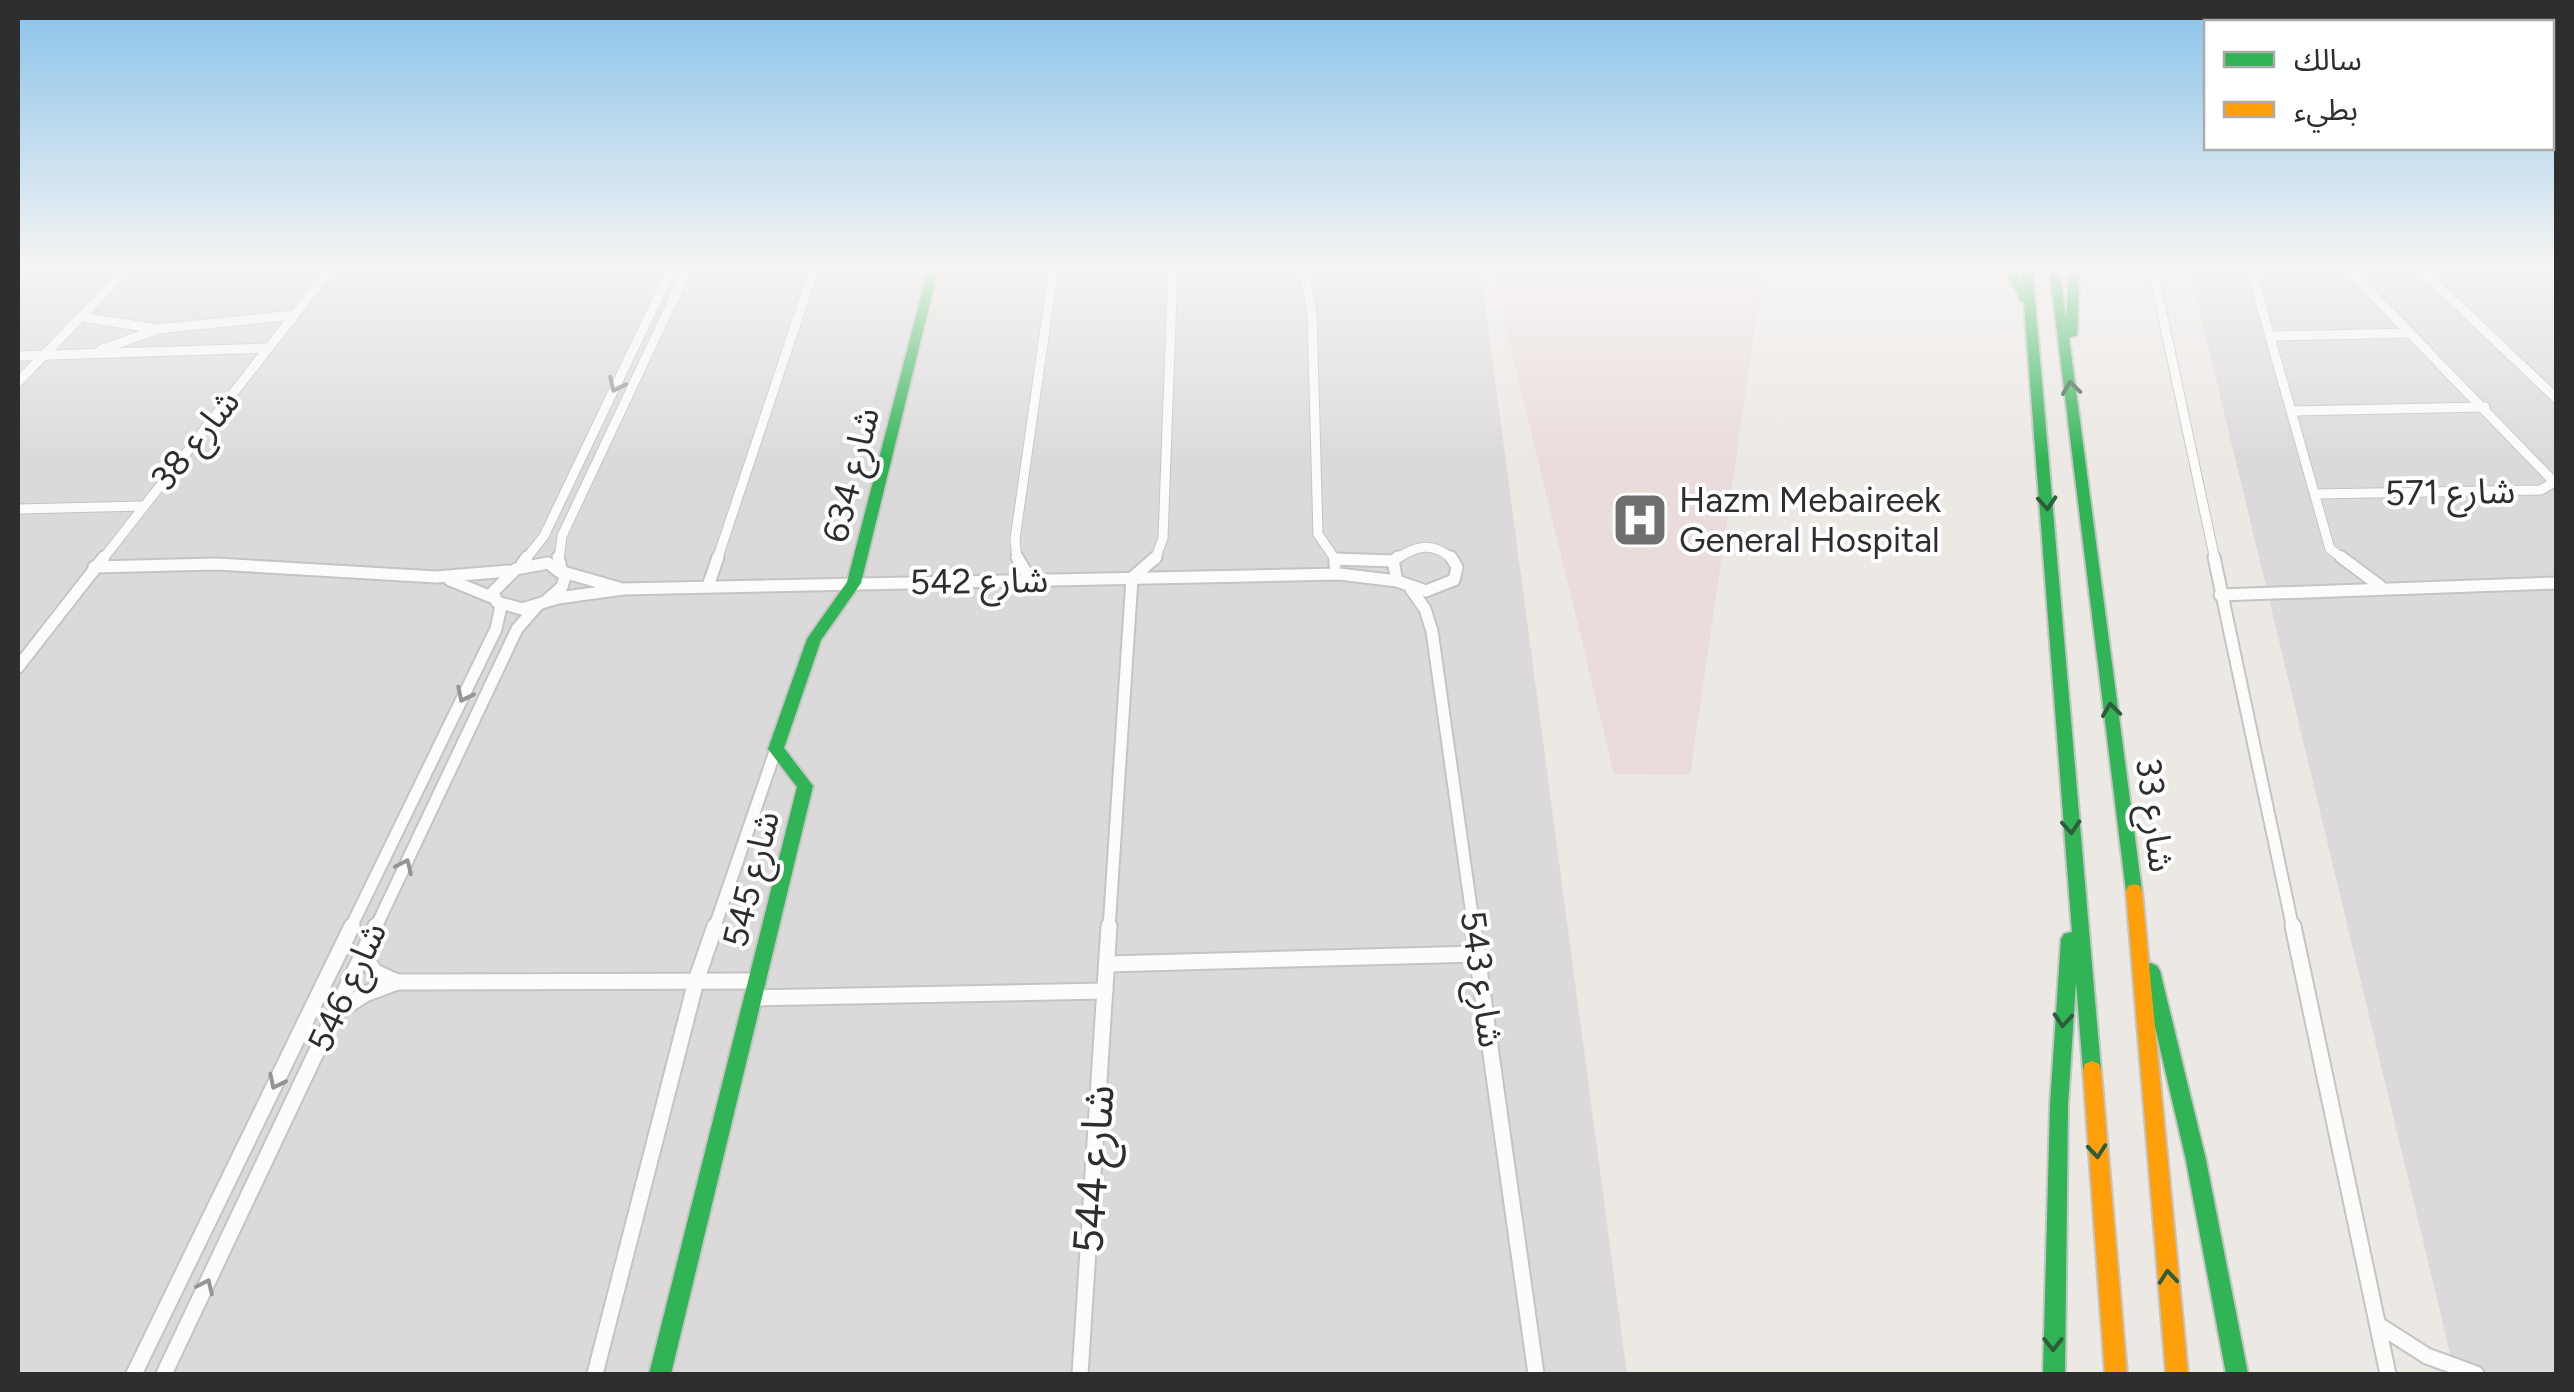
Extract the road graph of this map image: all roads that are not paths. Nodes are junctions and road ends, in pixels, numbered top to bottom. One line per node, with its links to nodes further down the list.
1 (68, 331): 23 (street)
2 (151, 331): 21 (street)
3 (282, 331): 19 (street, شارع 38)
4 (642, 331): 35 (street, one-way to 35)
5 (658, 331): 36 (street)
6 (793, 331): 44 (street)
7 (918, 331): 43 (main road, شارع 634)
8 (1045, 331): 40 (street)
9 (1171, 331): 39 (street)
10 (1312, 331): 32 (street)
11 (2034, 331): 53 (main road, one-way to 53)
12 (2063, 331): 20 (main road, شارع 33)
13 (2072, 331): 20 (main road)
14 (2165, 331): 48 (street)
15 (2270, 331): 18 (street)
16 (2485, 331): 25 (street)
17 (2411, 333): 18 (street); 26 (street, شارع 571)
18 (2272, 336): 27 (street)
19 (268, 348): 21 (street); 30 (street, شارع 38)
20 (2066, 351): 54 (main road, شارع 33, one-way to 20)
21 (84, 355): 23 (street)
22 (18, 356): 23 (street)
23 (42, 356): 24 (street)
24 (18, 382)
25 (2556, 398)
26 (2484, 407): 27 (street); 28 (street, شارع 571)
27 (2292, 411): 29 (street)
28 (2554, 487): 29 (street, شارع 571)
29 (2315, 494): 45 (street)
30 (142, 506): 31 (street); 34 (street, شارع 38)
31 (18, 509)
32 (1335, 558): 33 (street); 37 (street)
33 (1393, 561): 41 (street); 47 (street)
34 (94, 567): 38 (street); 51 (street, شارع 38)
35 (514, 569): 36 (street); 38 (street); 49 (street)
36 (562, 570): 46 (street, شارع 542); 50 (street)
37 (1335, 574): 39 (street, شارع 542); 41 (street, شارع 542)
38 (436, 577): 49 (street)
39 (1132, 578): 40 (street, شارع 542); 57 (street, شارع 544)
40 (1031, 580): 43 (street, شارع 542)
41 (1397, 580): 47 (street)
42 (2556, 582): 45 (street)
43 (854, 583): 44 (street, شارع 542); 52 (main road)
44 (708, 586): 46 (street, شارع 542)
45 (2380, 586): 48 (street)
46 (623, 589): 50 (street, شارع 542)
47 (1411, 589): 56 (street, شارع 543)
48 (2220, 595): 64 (street)
49 (498, 602): 50 (street); 65 (street, شارع 546, one-way to 65)
50 (542, 603): 55 (street, شارع 546, one-way to 50)
51 (18, 667)
52 (776, 749): 58 (street); 59 (main road, شارع 545)
53 (2076, 888): 71 (main road, one-way to 71); 72 (main road, one-way to 72)
54 (2136, 906): 73 (main road, شارع 33, one-way to 54); 74 (main road)
55 (362, 954): 60 (street); 63 (street, شارع 546)
56 (1478, 954): 57 (street); 70 (street, شارع 543)
57 (1107, 964): 61 (street, شارع 544)
58 (696, 981): 59 (street, شارع 545); 60 (street, شارع 545); 67 (street)
59 (757, 981): 62 (main road, شارع 545)
60 (397, 982): 63 (street, شارع 545)
61 (1105, 991): 62 (street); 69 (street, شارع 544)
62 (753, 998): 68 (main road, شارع 545)
63 (334, 1014): 66 (street, شارع 546, one-way to 63)
64 (2380, 1326): 75 (street); 76 (street)
65 (134, 1374)
66 (164, 1374)
67 (595, 1374)
68 (660, 1374)
69 (1080, 1374)
70 (1536, 1374)
71 (2054, 1374)
72 (2116, 1374)
73 (2177, 1374)
74 (2237, 1374)
75 (2388, 1374)
76 (2476, 1374)

